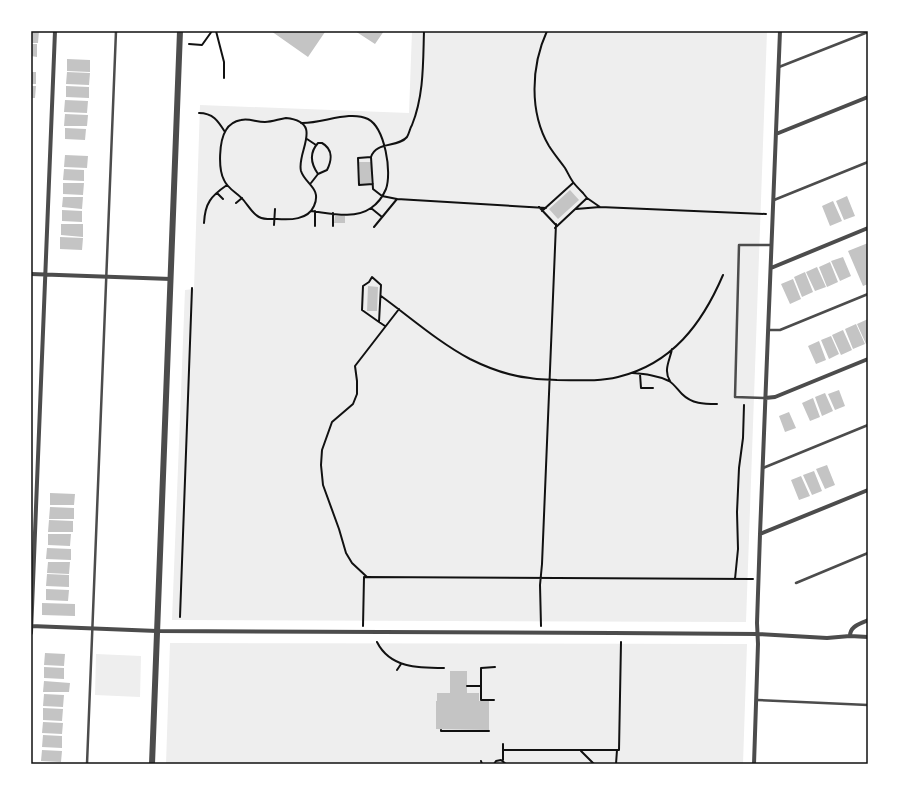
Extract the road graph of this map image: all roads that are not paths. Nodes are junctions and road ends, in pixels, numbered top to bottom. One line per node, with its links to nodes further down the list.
1 (55, 31): 15 (street)
2 (116, 31): 16 (lane)
3 (180, 31): 17 (street)
4 (780, 31): 6 (street)
5 (868, 32): 6 (lane)
6 (779, 67): 8 (street)
7 (868, 97): 8 (street)
8 (776, 134): 10 (street)
9 (868, 162): 10 (lane)
10 (774, 200): 12 (street)
11 (868, 228): 13 (street)
12 (772, 245): 13 (street); 21 (lane)
13 (771, 268): 19 (street)
14 (31, 274): 15 (street)
15 (45, 275): 16 (street); 29 (street)
16 (106, 277): 17 (street); 30 (lane)
17 (171, 279): 31 (street)
18 (868, 294): 19 (lane)
19 (768, 330): 21 (street)
20 (868, 359): 21 (street)
21 (765, 398): 23 (street)
22 (868, 425): 23 (lane)
23 (763, 468): 25 (street)
24 (868, 490): 25 (street)
25 (760, 534): 33 (street)
26 (868, 553): 27 (lane)
27 (796, 583)
28 (868, 620): 34 (street)
29 (31, 626): 30 (street); 32 (street)
30 (93, 629): 31 (street); 38 (lane)
31 (157, 631): 33 (street); 39 (street)
32 (31, 633)
33 (758, 634): 34 (street); 36 (street)
34 (850, 636): 35 (street)
35 (868, 637)
36 (756, 700): 37 (lane); 40 (street)
37 (868, 705)
38 (87, 764)
39 (152, 764)
40 (754, 764)

